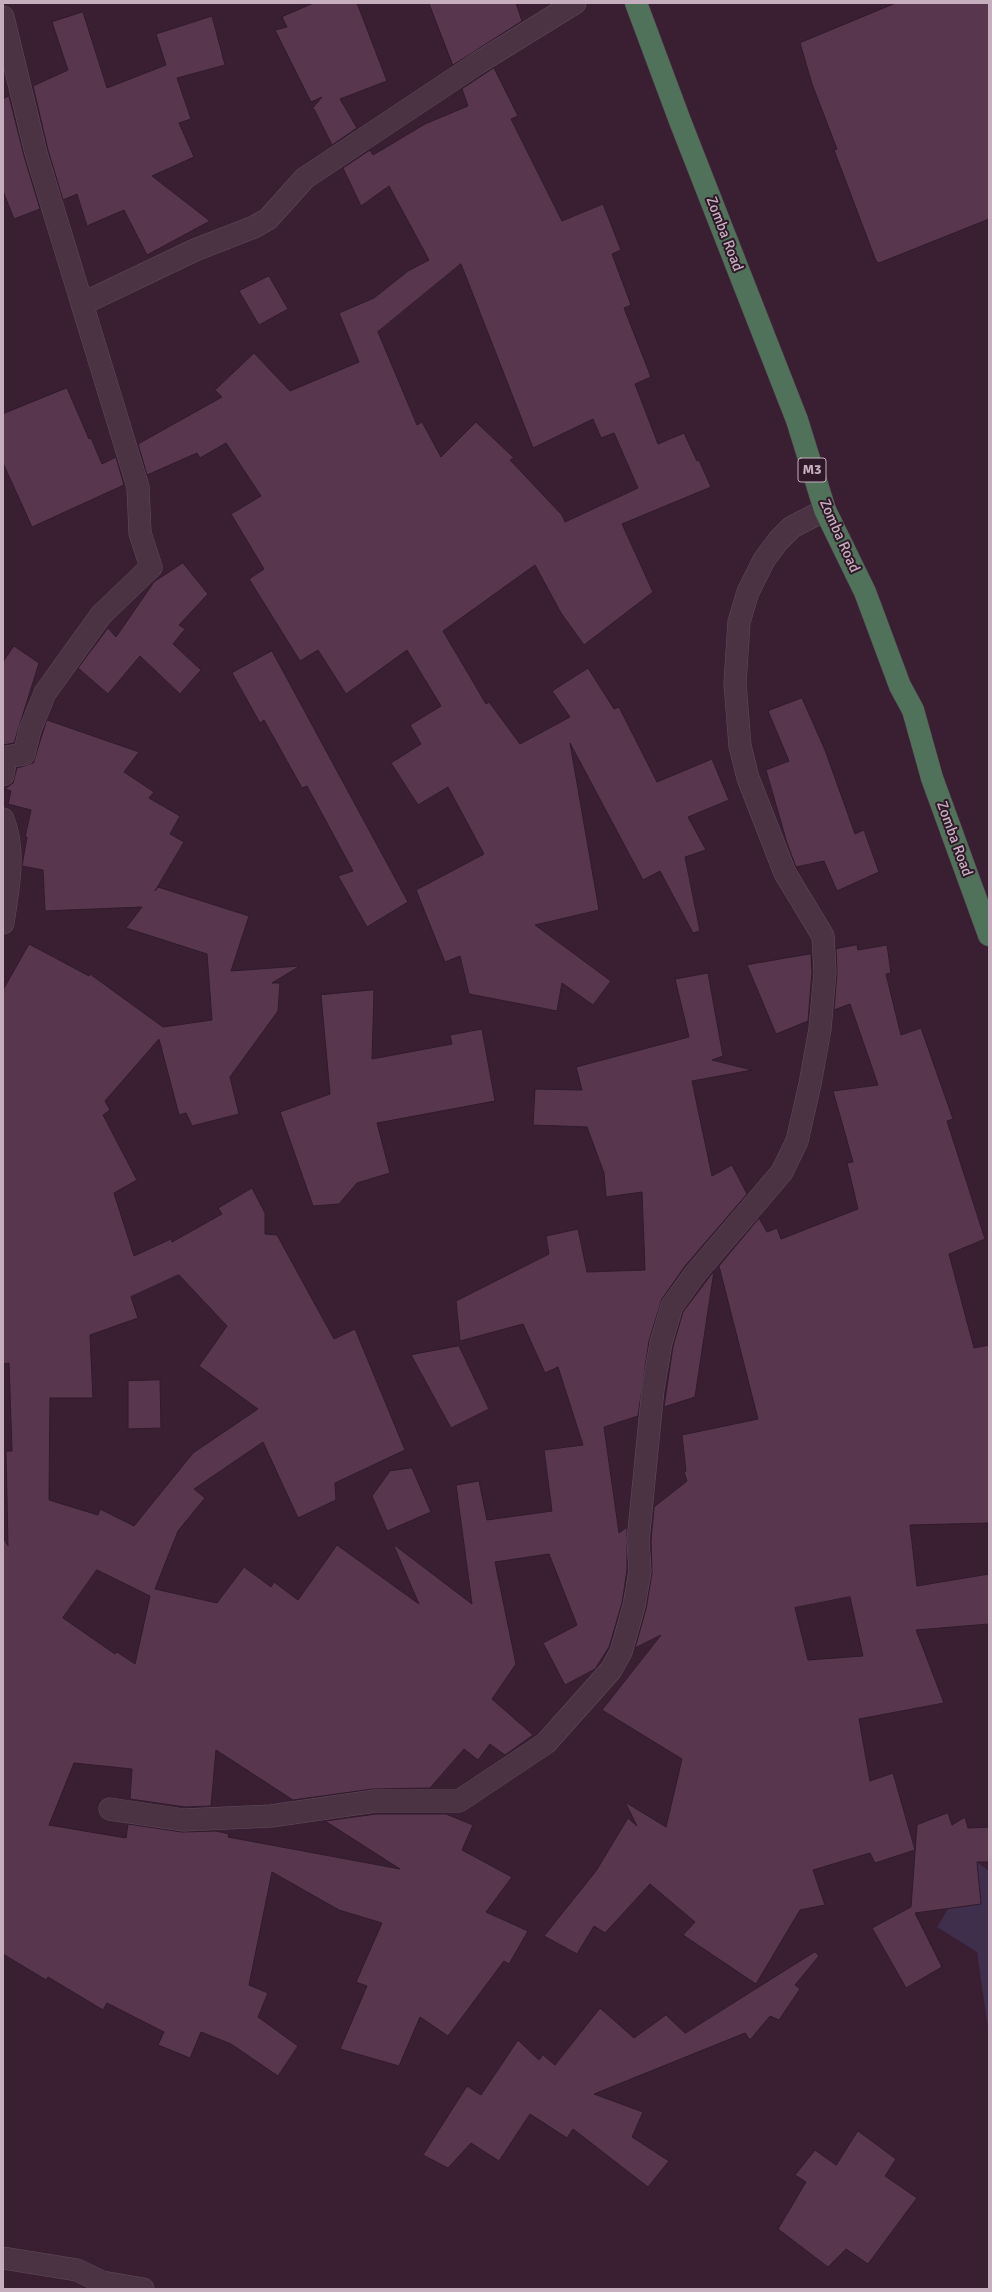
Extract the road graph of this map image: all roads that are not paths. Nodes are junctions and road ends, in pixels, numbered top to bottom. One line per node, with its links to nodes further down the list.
1 (575, 3): 4 (street)
2 (636, 3): 5 (highway, Zomba Road / M3)
3 (3, 17): 4 (street)
4 (82, 304): 7 (street)
5 (825, 510): 11 (highway, Zomba Road / M3); 12 (street)
6 (3, 744): 7 (street)
7 (24, 754): 8 (street)
8 (3, 775)
9 (3, 819): 10 (street)
10 (3, 923)
11 (989, 935)
12 (110, 1809)
13 (3, 2258): 14 (street)
14 (143, 2289)

